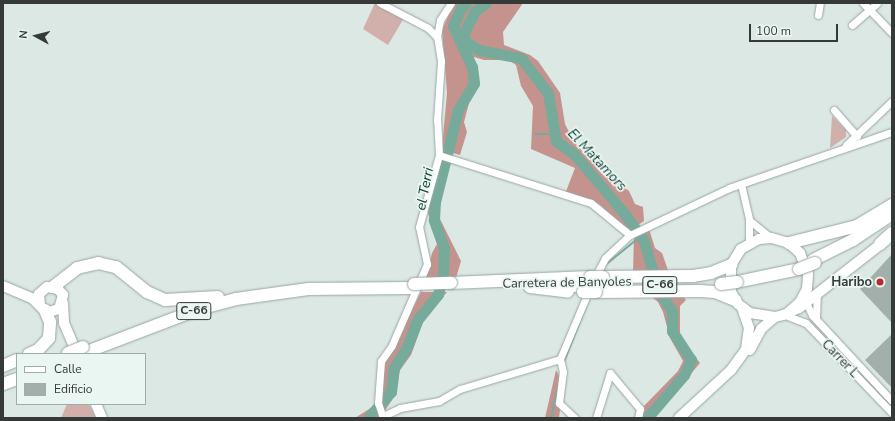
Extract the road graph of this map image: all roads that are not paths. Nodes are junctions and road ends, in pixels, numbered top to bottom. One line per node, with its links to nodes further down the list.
1 (380, 3): 10 (street)
2 (451, 3): 10 (street)
3 (820, 3): 7 (street)
4 (863, 3): 6 (street)
5 (877, 3): 6 (street)
6 (870, 10): 8 (street); 9 (street)
7 (818, 14)
8 (852, 25)
9 (892, 33)
10 (437, 37): 16 (street)
11 (892, 101): 14 (street)
12 (834, 110): 14 (street)
13 (892, 132): 15 (street)
14 (857, 136): 15 (street)
15 (843, 149): 17 (street)
16 (439, 155): 23 (street); 59 (street)
17 (741, 184): 20 (street); 23 (street)
18 (892, 204): 27 (highway)
19 (892, 214): 29 (highway, C-66)
20 (749, 220): 25 (street); 26 (street)
21 (892, 221): 29 (highway, C-66)
22 (892, 232): 28 (highway)
23 (632, 234): 49 (street)
24 (892, 236): 28 (main road)
25 (771, 238): 26 (main road); 27 (main road)
26 (749, 243): 30 (main road)
27 (789, 243): 40 (main road)
28 (880, 244): 38 (main road)
29 (814, 261): 31 (highway, C-66, bridge)
30 (731, 265): 31 (highway); 42 (main road)
31 (593, 285): 34 (highway, C-66); 34 (highway); 42 (highway)
32 (3, 286): 37 (main road)
33 (412, 286): 34 (highway, C-66); 39 (highway, C-66); 47 (highway, C-66)
34 (450, 286)
35 (53, 287): 36 (main road); 39 (highway); 41 (main road)
36 (41, 291): 37 (main road); 43 (main road)
37 (22, 293): 43 (main road)
38 (817, 295): 40 (main road); 45 (street)
39 (218, 297): 47 (highway, C-66)
40 (805, 300): 44 (main road); 45 (street, Carrer L)
41 (63, 302): 43 (main road); 46 (main road)
42 (739, 304): 44 (main road); 64 (main road)
43 (46, 309): 46 (main road); 48 (highway)
44 (782, 315): 58 (street, Carrer L); 65 (main road)
45 (817, 321): 56 (street, Carrer L)
46 (64, 323): 47 (main road)
47 (76, 352)
48 (31, 353)
49 (560, 359): 59 (street); 61 (street)
50 (16, 360): 51 (highway)
51 (3, 366)
52 (16, 373): 53 (highway)
53 (3, 378)
54 (16, 379): 55 (highway)
55 (3, 384)
56 (892, 401)
57 (96, 405): 60 (main road)
58 (892, 413)
59 (383, 417)
60 (102, 418)
61 (575, 418)
62 (596, 418): 63 (street)
63 (638, 418)
64 (678, 418)
65 (685, 418)

